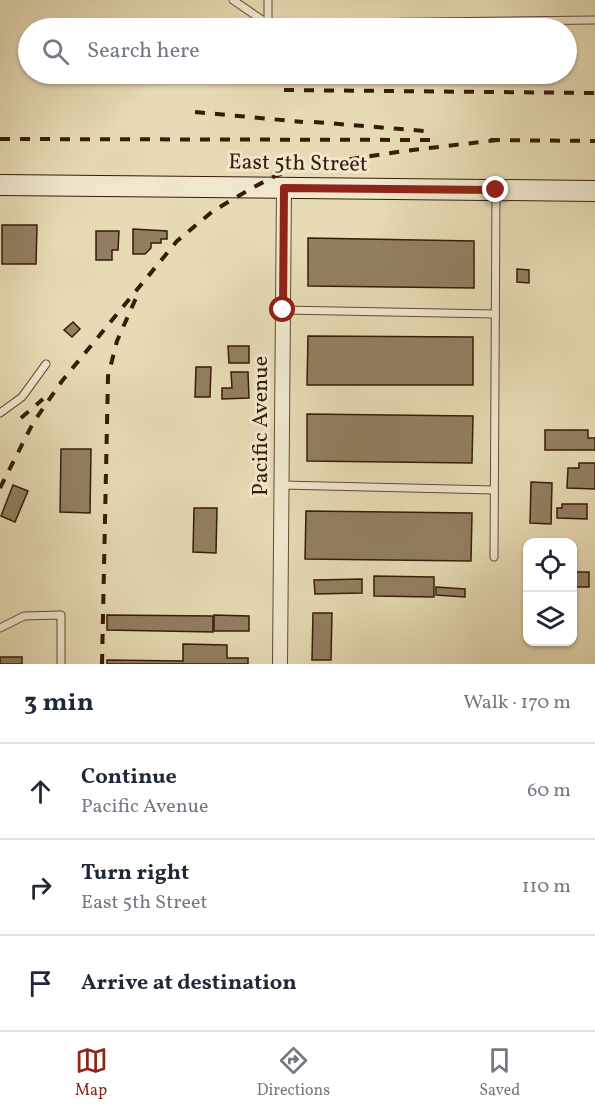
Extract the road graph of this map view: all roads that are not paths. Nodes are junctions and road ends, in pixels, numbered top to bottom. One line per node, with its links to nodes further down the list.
1 (233, 0): 3 (lane)
2 (268, 0): 4 (lane)
3 (259, 18)
4 (268, 18)
5 (577, 20): 6 (lane)
6 (595, 20)
7 (0, 185): 8 (main road, East 5th Street)
8 (284, 188): 9 (main road, East 5th Street); 11 (street, Pacific Avenue)
9 (496, 190): 10 (main road, East 5th Street); 12 (lane)
10 (595, 191)
11 (283, 310): 12 (lane); 15 (street, Pacific Avenue)
12 (495, 314): 16 (lane)
13 (46, 364): 14 (lane)
14 (0, 413)
15 (282, 485): 16 (lane); 20 (street, Pacific Avenue)
16 (494, 490): 17 (lane)
17 (494, 557)
18 (0, 628): 19 (lane)
19 (61, 664)
20 (280, 664)

